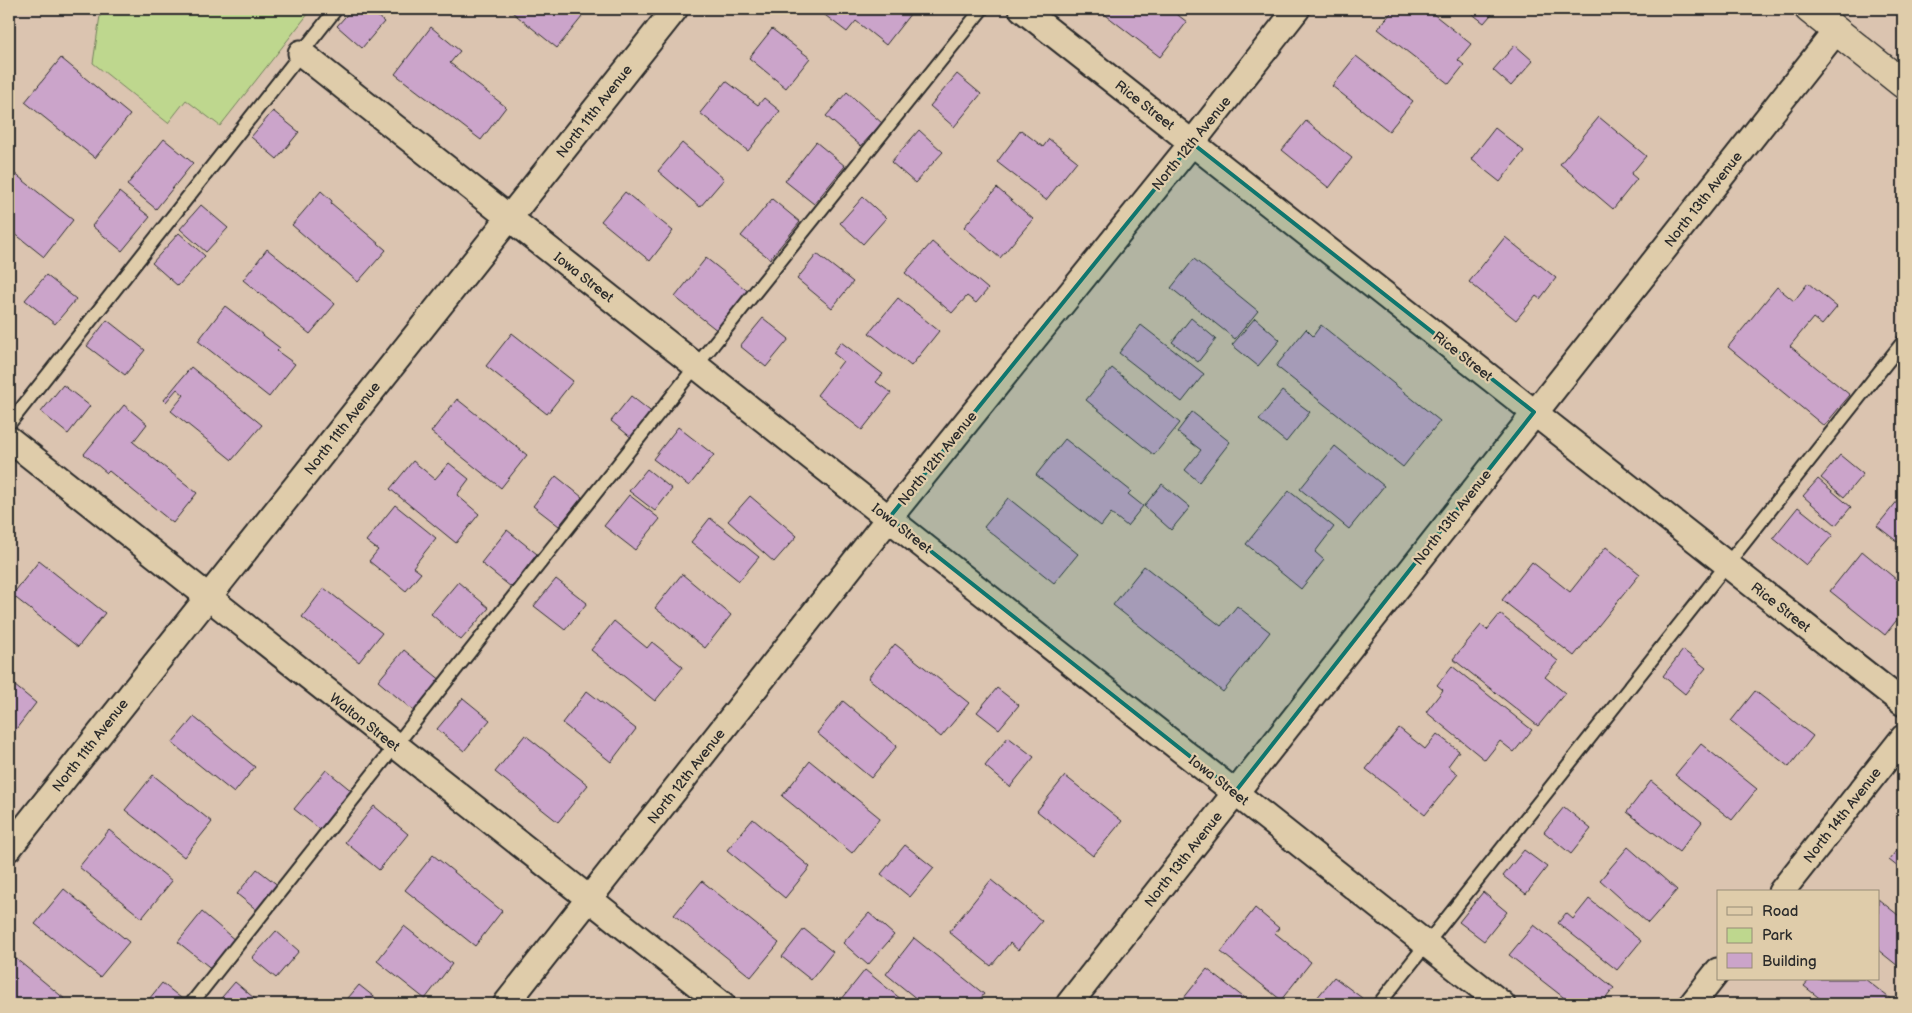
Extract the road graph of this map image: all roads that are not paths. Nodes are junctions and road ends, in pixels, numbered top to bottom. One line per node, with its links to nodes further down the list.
1 (336, 9): 8 (lane)
2 (675, 9): 11 (street, North 11th Avenue)
3 (982, 9): 13 (lane)
4 (1022, 9): 10 (street, Rice Street)
5 (1297, 9): 10 (street, North 12th Avenue)
6 (1809, 9): 7 (main road)
7 (1836, 31): 9 (main road); 14 (street, North 13th Avenue)
8 (301, 53): 11 (street, Iowa Street); 15 (lane)
9 (1903, 84)
10 (1192, 143): 14 (street, Rice Street); 17 (street, North 12th Avenue)
11 (509, 218): 13 (street, Iowa Street); 19 (street, North 11th Avenue)
12 (1903, 342): 18 (lane)
13 (696, 366): 17 (street, Iowa Street); 22 (lane)
14 (1534, 412): 18 (street, Rice Street); 23 (street, North 13th Avenue)
15 (9, 424)
16 (9, 439): 19 (street, Walton Street)
17 (889, 518): 23 (street, Iowa Street); 26 (street, North 12th Avenue)
18 (1727, 564): 20 (street, Rice Street); 27 (lane)
19 (208, 597): 22 (street, Walton Street); 24 (street, North 11th Avenue)
20 (1903, 703)
21 (1903, 738): 25 (street, North 14th Avenue)
22 (396, 747): 26 (street, Walton Street); 29 (lane)
23 (1235, 792): 27 (street, Iowa Street); 32 (street, North 13th Avenue)
24 (9, 848)
25 (1783, 890)
26 (589, 899): 30 (street, North 12th Avenue); 31 (street, Walton Street)
27 (1427, 944): 33 (lane); 34 (street, Iowa Street)
28 (1717, 972): 35 (street)
29 (191, 1004)
30 (506, 1004)
31 (722, 1004)
32 (1069, 1004)
33 (1379, 1004)
34 (1502, 1004)
35 (1692, 1004)

